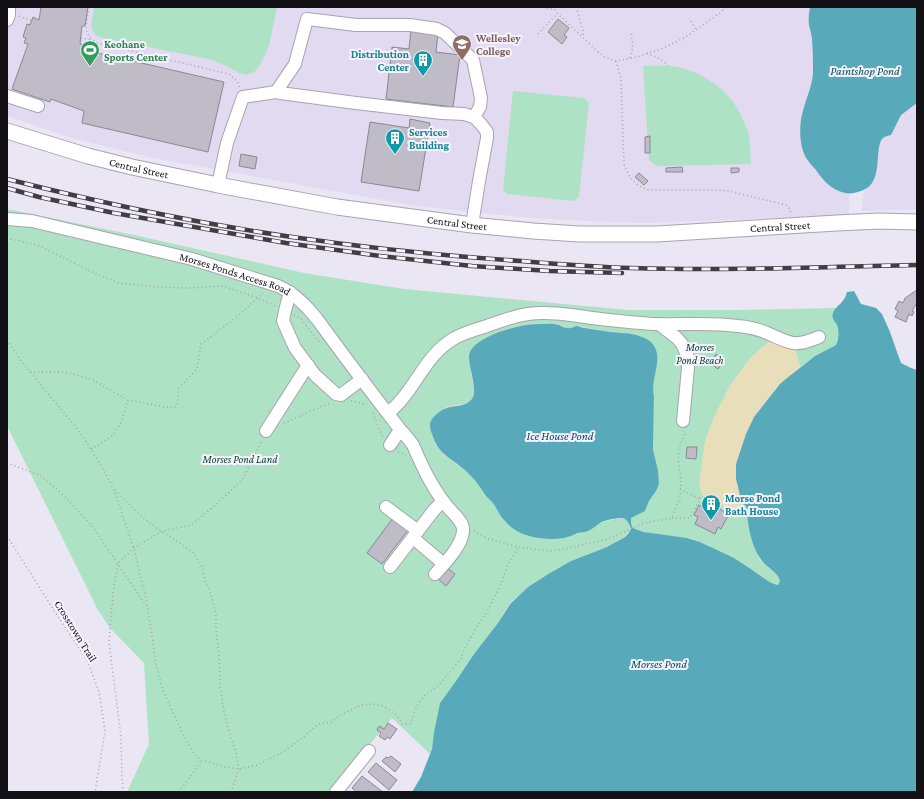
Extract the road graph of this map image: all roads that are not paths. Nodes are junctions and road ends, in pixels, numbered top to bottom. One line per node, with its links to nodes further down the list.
1 (9, 7): 2 (street)
2 (7, 20)
3 (276, 92): 6 (street); 6 (street); 8 (street)
4 (7, 96): 5 (street)
5 (38, 106)
6 (474, 117): 11 (street)
7 (7, 131): 8 (main road, Central Street)
8 (218, 185): 11 (main road, Central Street)
9 (7, 219): 12 (street, Morses Ponds Access Road)
10 (917, 222): 11 (main road, Central Street)
11 (472, 224)
12 (290, 292): 15 (street); 16 (street, Morses Ponds Access Road)
13 (659, 324): 14 (street); 17 (street); 18 (street)
14 (818, 337)
15 (308, 365): 16 (street); 20 (street)
16 (358, 382): 17 (street, Morses Ponds Access Road)
17 (388, 413): 19 (street, Morses Ponds Access Road)
18 (683, 421)
19 (400, 430): 21 (street); 22 (street, Morses Ponds Access Road)
20 (266, 431)
21 (390, 446)
22 (443, 502): 24 (street); 25 (street, Morses Ponds Access Road)
23 (386, 507): 24 (street)
24 (415, 534): 25 (street); 26 (street)
25 (444, 564): 27 (street)
26 (390, 567)
27 (435, 574)
28 (369, 751): 29 (street)
29 (336, 792)

